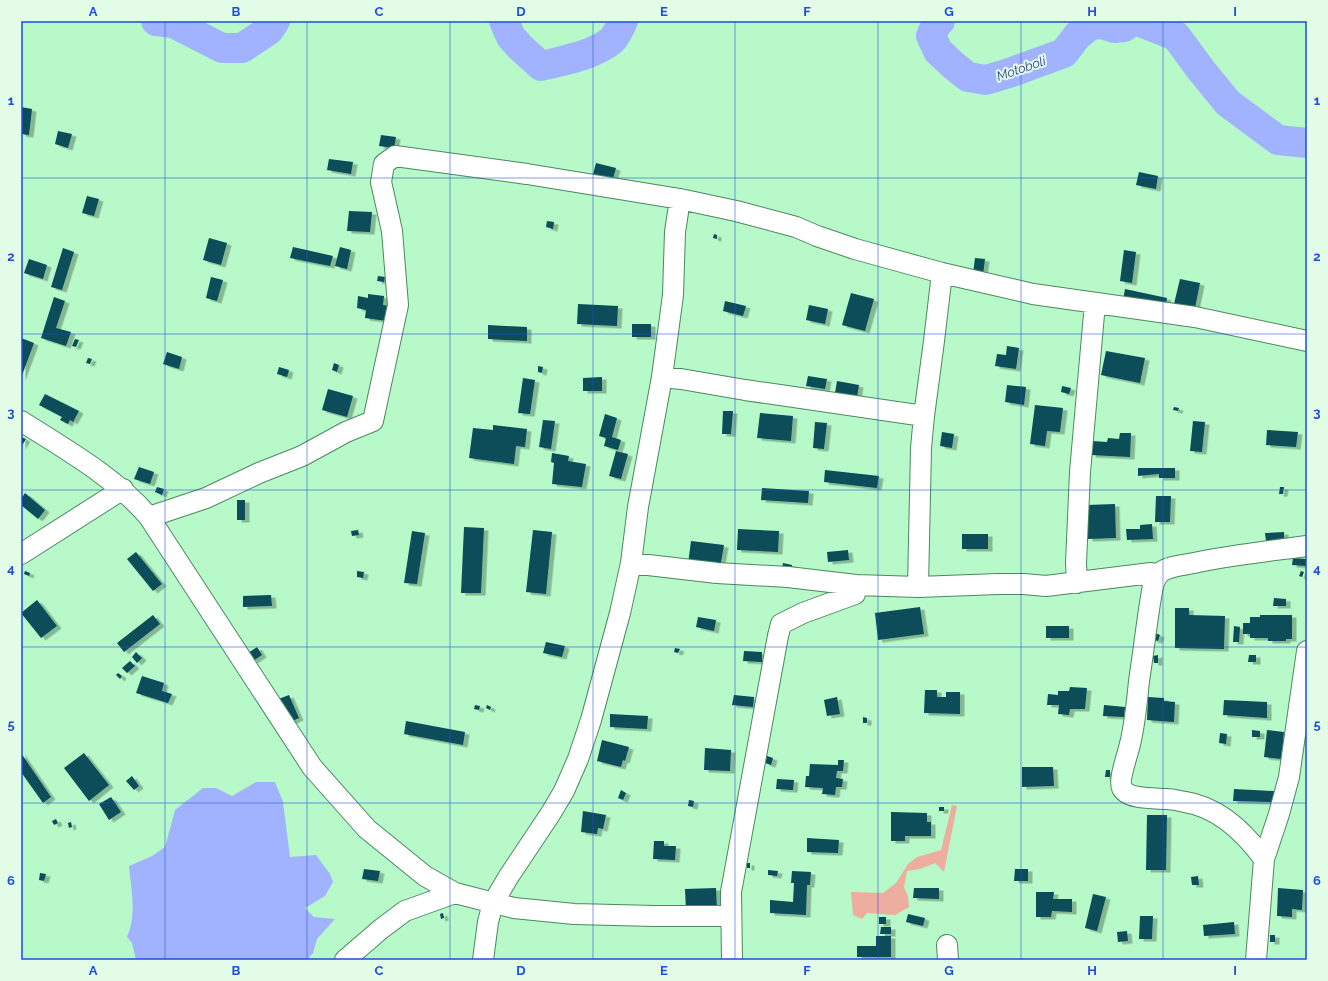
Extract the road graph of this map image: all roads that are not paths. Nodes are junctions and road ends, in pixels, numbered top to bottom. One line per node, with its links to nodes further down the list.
1 (680, 199): 2 (street); 5 (street); 9 (street)
2 (942, 273): 3 (street); 6 (street)
3 (1095, 303): 4 (street); 14 (street)
4 (1307, 341)
5 (662, 377): 6 (street); 12 (street)
6 (924, 416): 16 (street)
7 (21, 421): 8 (street)
8 (122, 489): 9 (street); 11 (street)
9 (149, 517): 20 (street)
10 (1307, 546): 13 (street)
11 (21, 554)
12 (631, 563): 15 (street); 21 (street)
13 (1157, 576): 14 (street); 19 (street)
14 (1078, 583): 16 (street)
15 (856, 584): 16 (street); 22 (street)
16 (918, 587)
17 (1307, 650): 18 (street)
18 (1301, 725): 19 (street)
19 (1264, 859): 26 (street)
20 (455, 894): 21 (street); 23 (street)
21 (493, 903): 22 (street); 24 (street)
22 (730, 916): 25 (street)
23 (345, 960)
24 (483, 960)
25 (732, 960)
26 (1256, 960)

